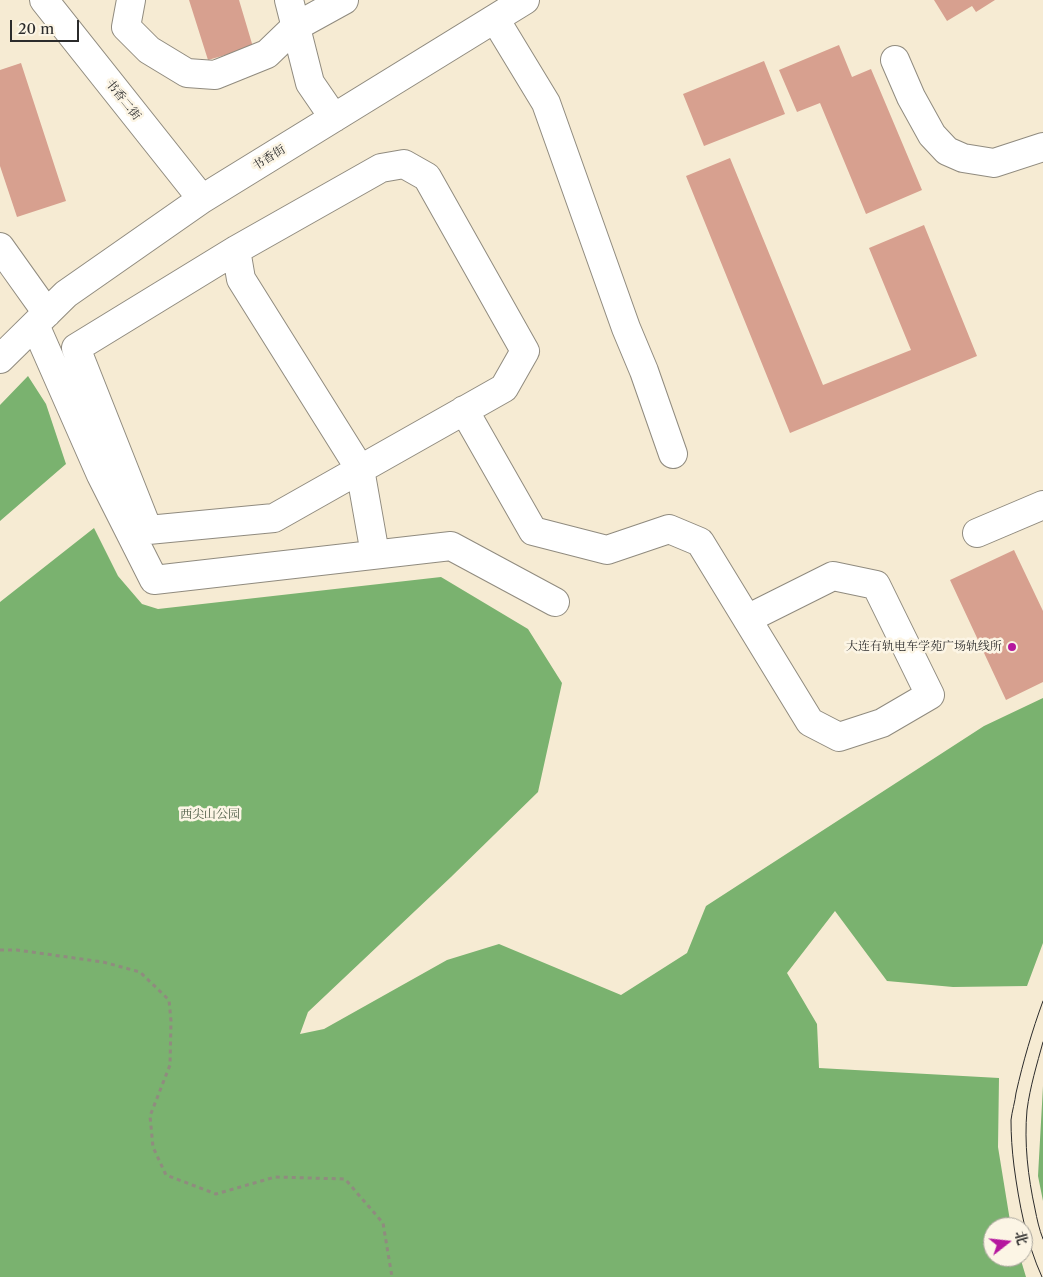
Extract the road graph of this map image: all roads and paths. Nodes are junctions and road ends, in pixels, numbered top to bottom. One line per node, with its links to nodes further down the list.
1 (44, 0): 11 (street, 书香二街)
2 (132, 0): 7 (street)
3 (289, 0): 7 (street)
4 (344, 0): 7 (street)
5 (525, 0): 6 (street, 书香街)
6 (495, 19): 9 (street, 书香街); 17 (street)
7 (295, 27): 9 (street)
8 (895, 60): 10 (street)
9 (334, 118): 11 (street, 书香街)
10 (1043, 147)
11 (202, 199): 14 (street, 书香街)
12 (0, 247): 14 (street)
13 (236, 250): 16 (street); 18 (street); 18 (street)
14 (27, 328): 15 (street, 书香街); 21 (street)
15 (0, 359)
16 (464, 410): 18 (street); 23 (street)
17 (673, 454)
18 (360, 469): 21 (street)
19 (1043, 505): 20 (street)
20 (977, 533)
21 (375, 554): 22 (street)
22 (555, 602)
23 (747, 619): 23 (street)
24 (0, 950): 25 (path)
25 (392, 1277)

